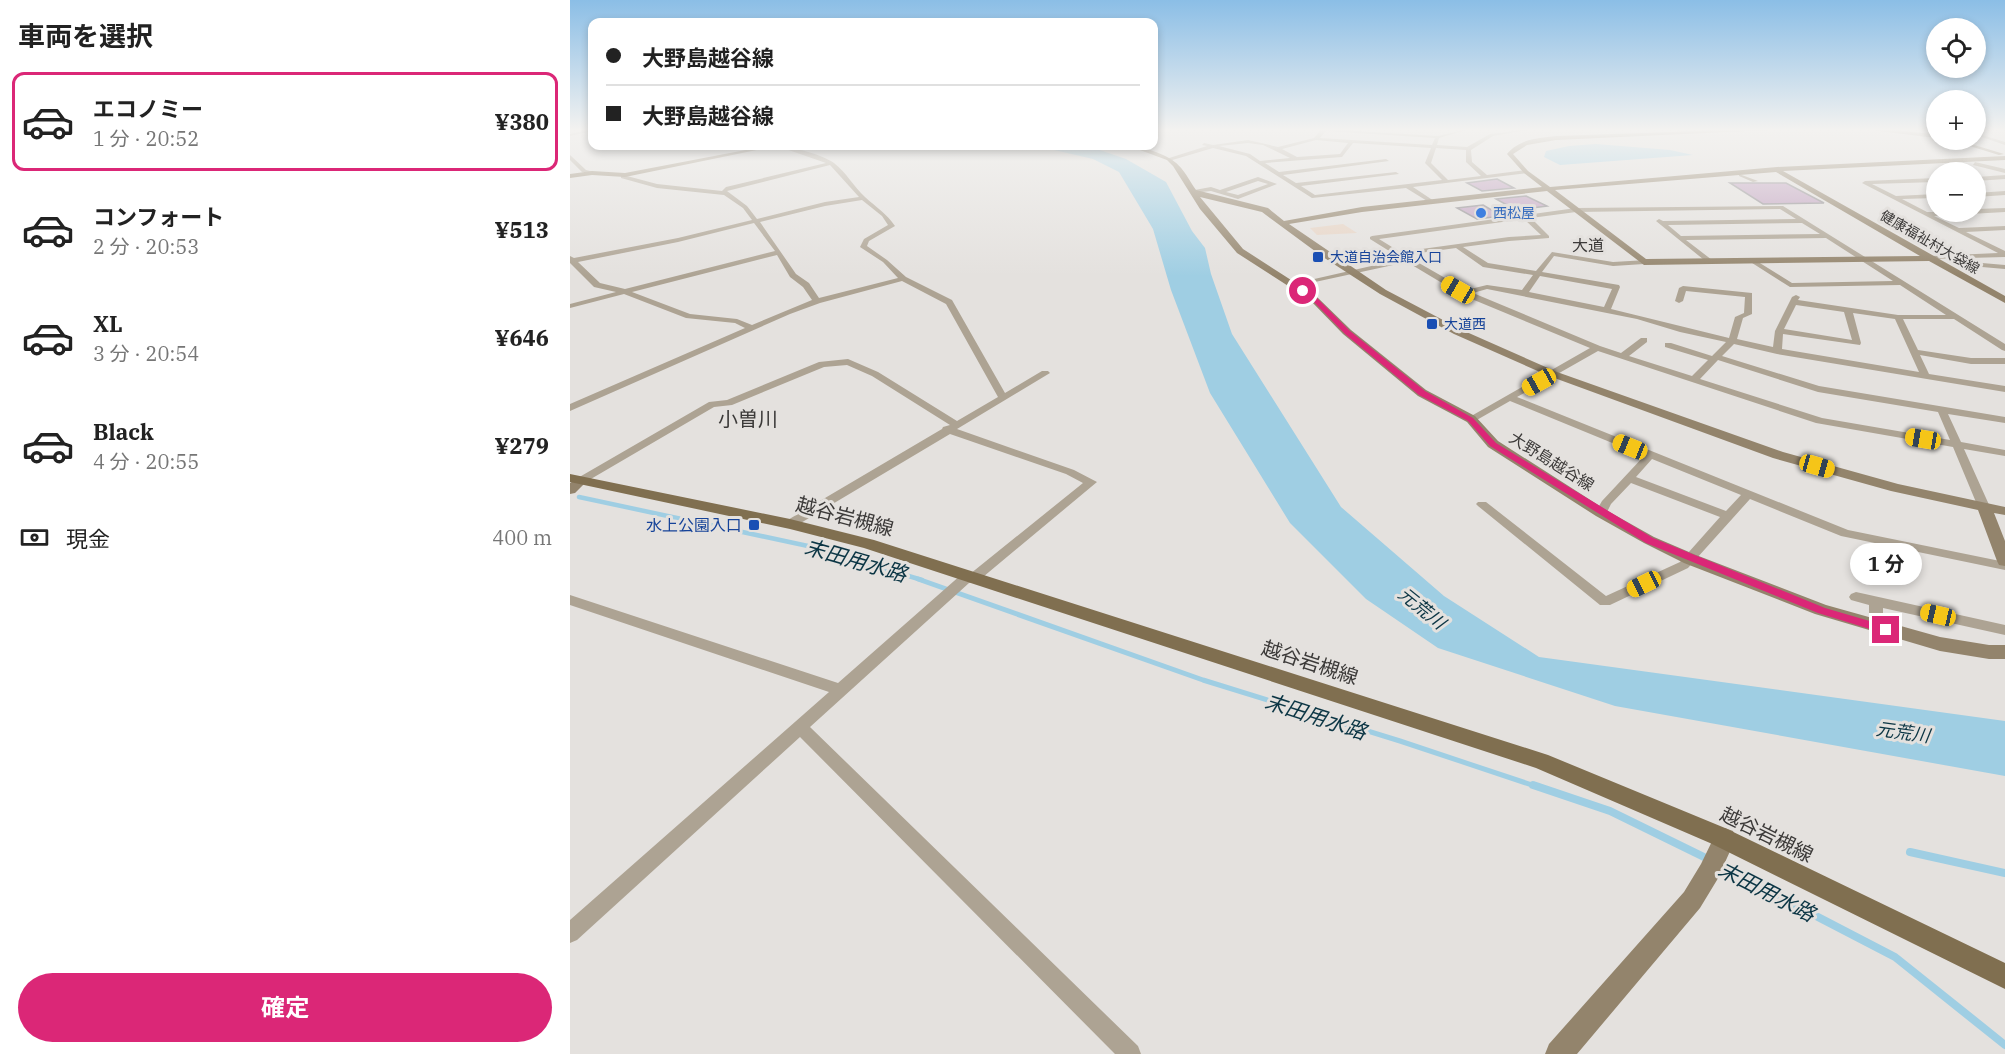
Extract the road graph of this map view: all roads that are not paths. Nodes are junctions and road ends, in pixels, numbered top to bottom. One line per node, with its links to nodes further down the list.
1 (627, 178): 23 (street)
2 (770, 178): 23 (street)
3 (844, 178): 27 (street)
4 (1186, 178): 21 (street, 大野島越谷線)
5 (1285, 178): 18 (street)
6 (1358, 178): 18 (street)
7 (1400, 178): 19 (street)
8 (1443, 178): 17 (street)
9 (1477, 178): 17 (street)
10 (1534, 178): 20 (street)
11 (1686, 178): 20 (street)
12 (1700, 178): 20 (street)
13 (1748, 178): 16 (street)
14 (1790, 178): 53 (street, 健康福祉村大袋線)
15 (1926, 180): 28 (street)
16 (1755, 181)
17 (1447, 182): 19 (street)
18 (1296, 185): 19 (street)
19 (1407, 187): 30 (street)
20 (1550, 190): 30 (street); 33 (street); 42 (street)
21 (1192, 191): 22 (street); 42 (street); 66 (street, 大野島越谷線)
22 (1220, 192): 22 (street)
23 (726, 193): 39 (street)
24 (2005, 193): 25 (street)
25 (1986, 194)
26 (1926, 196): 28 (street)
27 (863, 198): 39 (street); 64 (street)
28 (1895, 198): 36 (street)
29 (1986, 198): 31 (street)
30 (1432, 202): 42 (street)
31 (2005, 204)
32 (1644, 209): 33 (street); 38 (street); 43 (street)
33 (1576, 210): 37 (street); 58 (street)
34 (2005, 210): 35 (street)
35 (1986, 211)
36 (1926, 214)
37 (1526, 217): 49 (street); 51 (street)
38 (1803, 221): 40 (street); 46 (street)
39 (756, 222): 50 (street); 54 (street)
40 (1740, 222): 43 (street); 47 (street)
41 (1942, 222): 45 (street)
42 (1284, 223): 62 (street)
43 (1662, 223): 48 (street)
44 (2005, 228): 45 (street)
45 (1958, 230): 52 (street)
46 (1827, 236): 47 (street); 55 (street)
47 (1761, 237): 48 (street)
48 (1680, 238): 59 (street)
49 (1457, 246): 51 (street); 63 (street)
50 (779, 252): 68 (street); 73 (street)
51 (1398, 254): 56 (street)
52 (2005, 254): 53 (street)
53 (1936, 258): 55 (street); 71 (street, 健康福祉村大袋線); 72 (street, 健康福祉村大袋線)
54 (571, 260): 68 (street)
55 (1865, 260): 57 (street); 65 (street)
56 (1407, 261): 62 (street); 69 (street)
57 (1753, 261): 59 (street); 67 (street)
58 (1644, 262): 59 (street); 63 (street)
59 (1709, 262)
60 (1985, 265): 61 (street)
61 (2005, 267)
62 (1351, 272): 66 (street); 94 (street)
63 (1537, 273): 70 (street); 78 (street)
64 (903, 279): 73 (street); 98 (street)
65 (1902, 283): 67 (street); 80 (street)
66 (1292, 285): 102 (street, 大野島越谷線)
67 (1791, 285): 75 (street)
68 (622, 291): 76 (street); 81 (street)
69 (1465, 293): 70 (street); 86 (street)
70 (1524, 293): 78 (street)
71 (2005, 293)
72 (2005, 300)
73 (817, 301): 81 (street)
74 (1679, 301): 84 (street)
75 (1795, 302): 77 (street); 82 (street)
76 (570, 306)
77 (1848, 310): 79 (street); 82 (street)
78 (1606, 311): 84 (street)
79 (1898, 317): 80 (street); 89 (street)
80 (1956, 317): 87 (street)
81 (752, 328): 100 (street)
82 (1779, 331): 88 (street)
83 (1644, 340): 90 (street)
84 (1732, 341): 88 (street); 91 (street)
85 (1668, 345): 91 (street)
86 (1597, 348): 90 (street); 94 (street)
87 (2005, 348)
88 (1777, 351): 95 (street)
89 (1915, 352): 92 (street); 95 (street)
90 (1623, 356): 96 (street)
91 (1715, 358): 96 (street); 101 (street)
92 (2005, 361)
93 (1045, 373): 98 (street)
94 (1553, 374): 99 (street); 112 (street)
95 (1926, 377): 97 (street)
96 (1694, 379): 105 (street)
97 (2005, 389)
98 (1002, 396): 104 (street)
99 (1510, 398): 102 (street); 107 (street)
100 (570, 408)
101 (1942, 410): 103 (street); 105 (street)
102 (1471, 419): 114 (street, 大野島越谷線)
103 (2005, 420)
104 (952, 426): 109 (street); 116 (street); 120 (street)
105 (1957, 445): 106 (street); 112 (street)
106 (2005, 453)
107 (1650, 455): 108 (street); 110 (street)
108 (1629, 478): 114 (street); 115 (street)
109 (572, 483): 116 (main road, 越谷岩槻線)
110 (1748, 494): 115 (street); 119 (street)
111 (1482, 504): 117 (street)
112 (1984, 507): 113 (street); 118 (street)
113 (2005, 511)
114 (1601, 513): 117 (street, 大野島越谷線)
115 (1728, 516): 117 (street)
116 (790, 524): 120 (main road, 越谷岩槻線)
117 (1690, 559): 124 (street, 大野島越谷線)
118 (2005, 561)
119 (2005, 566)
120 (960, 585): 127 (street); 129 (main road, 越谷岩槻線)
121 (1856, 597): 123 (street)
122 (570, 600): 127 (street)
123 (1876, 601): 124 (street); 125 (street)
124 (1876, 627): 126 (street, 大野島越谷線)
125 (2005, 630)
126 (2005, 652)
127 (841, 690): 128 (street)
128 (799, 726): 130 (street); 132 (street)
129 (1718, 854): 131 (main road, 越谷岩槻線); 133 (street)
130 (570, 933)
131 (2005, 976)
132 (1130, 1054)
133 (1559, 1054)

